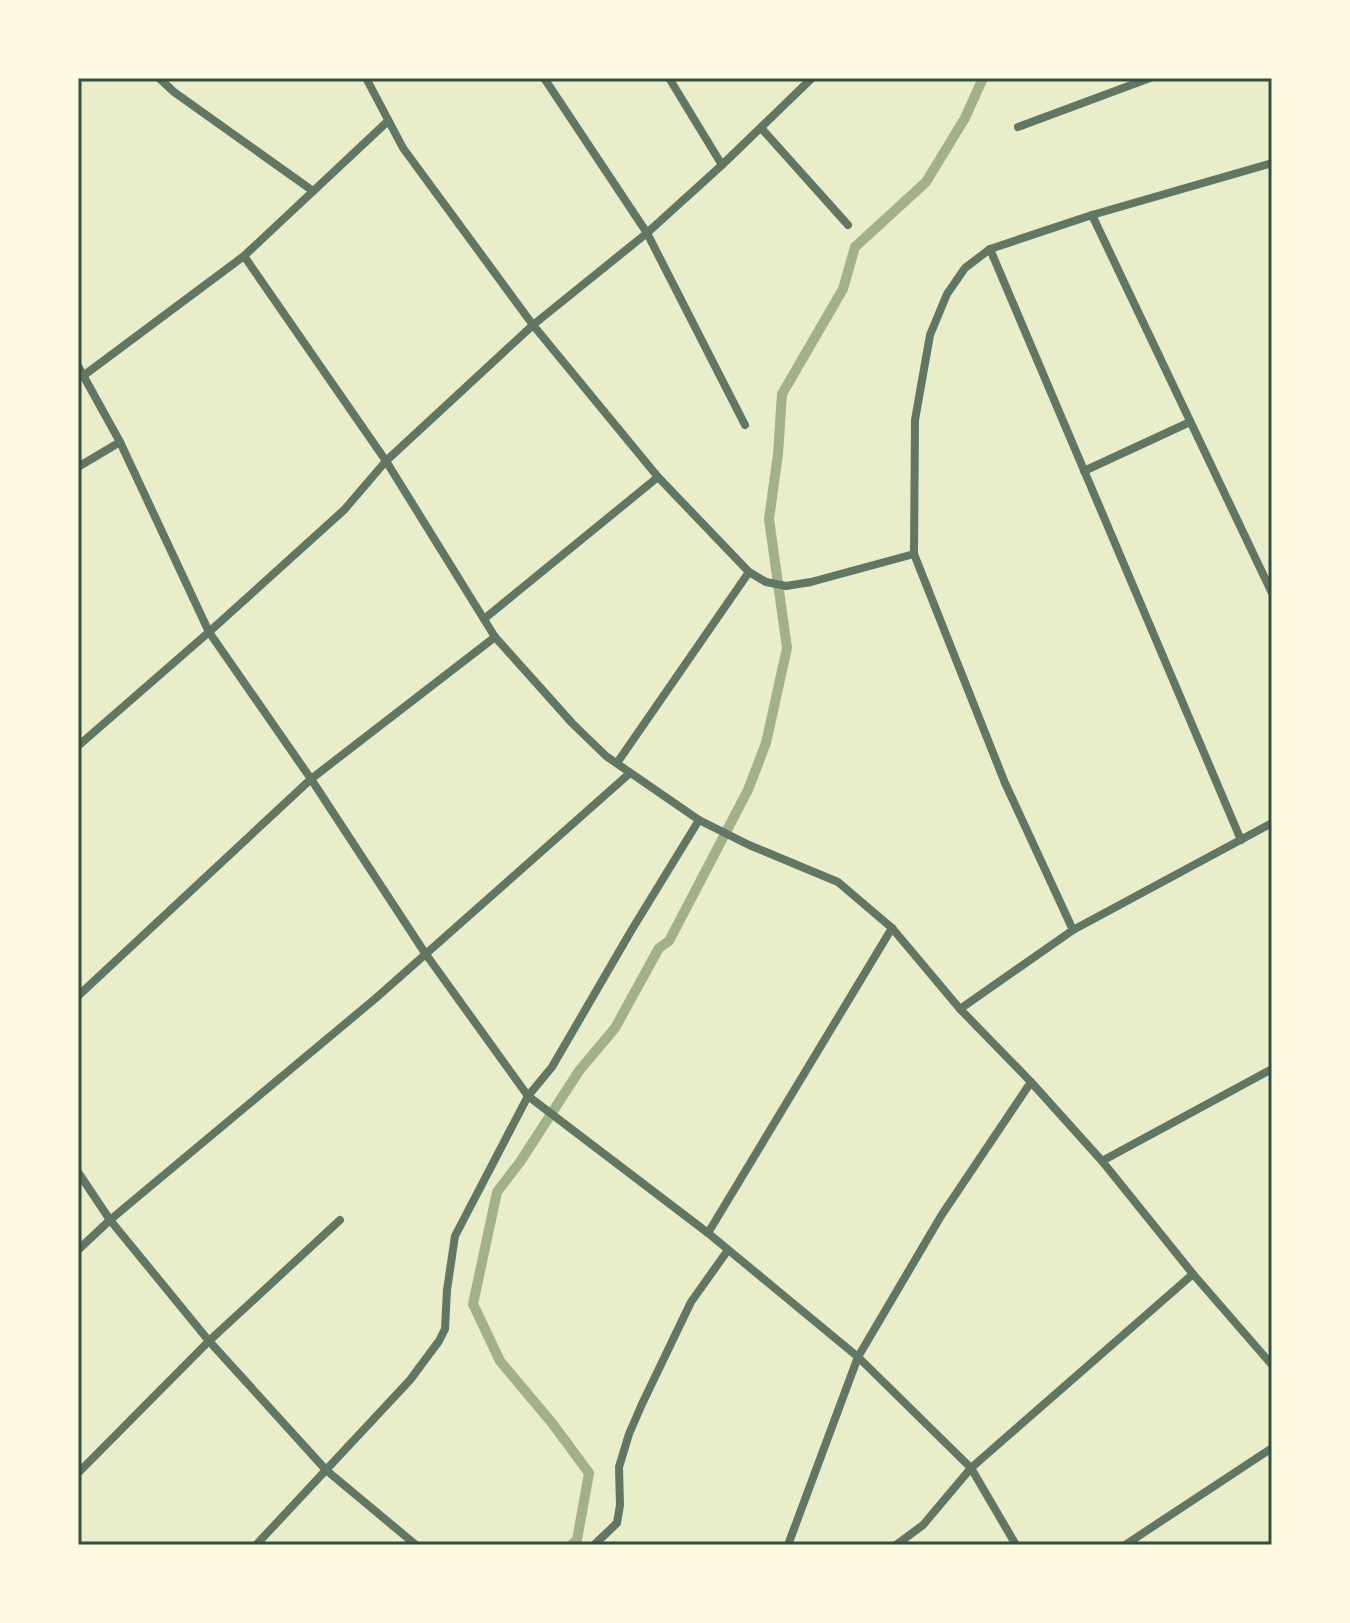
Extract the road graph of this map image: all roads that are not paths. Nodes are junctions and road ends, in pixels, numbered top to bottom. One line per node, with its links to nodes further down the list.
1 (159, 78): 12 (street)
2 (366, 78): 7 (street)
3 (544, 78): 15 (street)
4 (669, 78): 11 (street)
5 (812, 78): 9 (street)
6 (1150, 78): 8 (street)
7 (388, 121): 12 (street); 18 (street)
8 (1018, 127)
9 (761, 128): 11 (street); 14 (street)
10 (1272, 163): 13 (street)
11 (722, 165): 15 (street)
12 (313, 191): 17 (street)
13 (1092, 215): 16 (street); 21 (street)
14 (848, 225)
15 (647, 233): 18 (street); 22 (street)
16 (990, 249): 26 (street); 28 (street)
17 (244, 256): 20 (street); 24 (street)
18 (533, 325): 24 (street); 27 (street)
19 (78, 366): 20 (street)
20 (83, 376): 23 (street)
21 (1190, 422): 26 (street); 30 (street)
22 (745, 425)
23 (120, 442): 25 (street); 32 (street)
24 (386, 461): 31 (street); 32 (street)
25 (78, 467)
26 (1084, 471): 40 (street)
27 (658, 477): 29 (street); 31 (street)
28 (914, 554): 29 (street); 42 (street)
29 (749, 572): 35 (street)
30 (1272, 593)
31 (484, 619): 33 (street)
32 (209, 632): 34 (street); 37 (street)
33 (495, 637): 35 (street); 37 (street)
34 (78, 746)
35 (617, 763): 36 (street)
36 (630, 773): 38 (street); 43 (street)
37 (311, 779): 43 (street); 44 (street)
38 (699, 820): 41 (street); 48 (street)
39 (1272, 823): 40 (street)
40 (1241, 840): 42 (street)
41 (892, 928): 45 (street); 53 (street)
42 (1073, 930): 45 (street)
43 (425, 953): 48 (street); 51 (street)
44 (78, 996)
45 (960, 1009): 47 (street)
46 (1272, 1069): 49 (street)
47 (1031, 1082): 49 (street); 58 (street)
48 (529, 1098): 53 (street); 62 (street)
49 (1102, 1161): 56 (street)
50 (78, 1172): 51 (street)
51 (110, 1220): 54 (street); 57 (street)
52 (340, 1220): 57 (street)
53 (708, 1233): 55 (street)
54 (78, 1250)
55 (728, 1250): 58 (street); 66 (street)
56 (1193, 1274): 59 (street); 61 (street)
57 (209, 1341): 62 (street); 63 (street)
58 (858, 1357): 61 (street); 67 (street)
59 (1272, 1365)
60 (1272, 1448): 70 (street)
61 (971, 1468): 68 (street); 69 (street)
62 (326, 1470): 64 (street); 65 (street)
63 (78, 1473)
64 (256, 1545)
65 (416, 1545)
66 (594, 1545)
67 (788, 1545)
68 (896, 1545)
69 (1016, 1545)
70 (1125, 1545)

